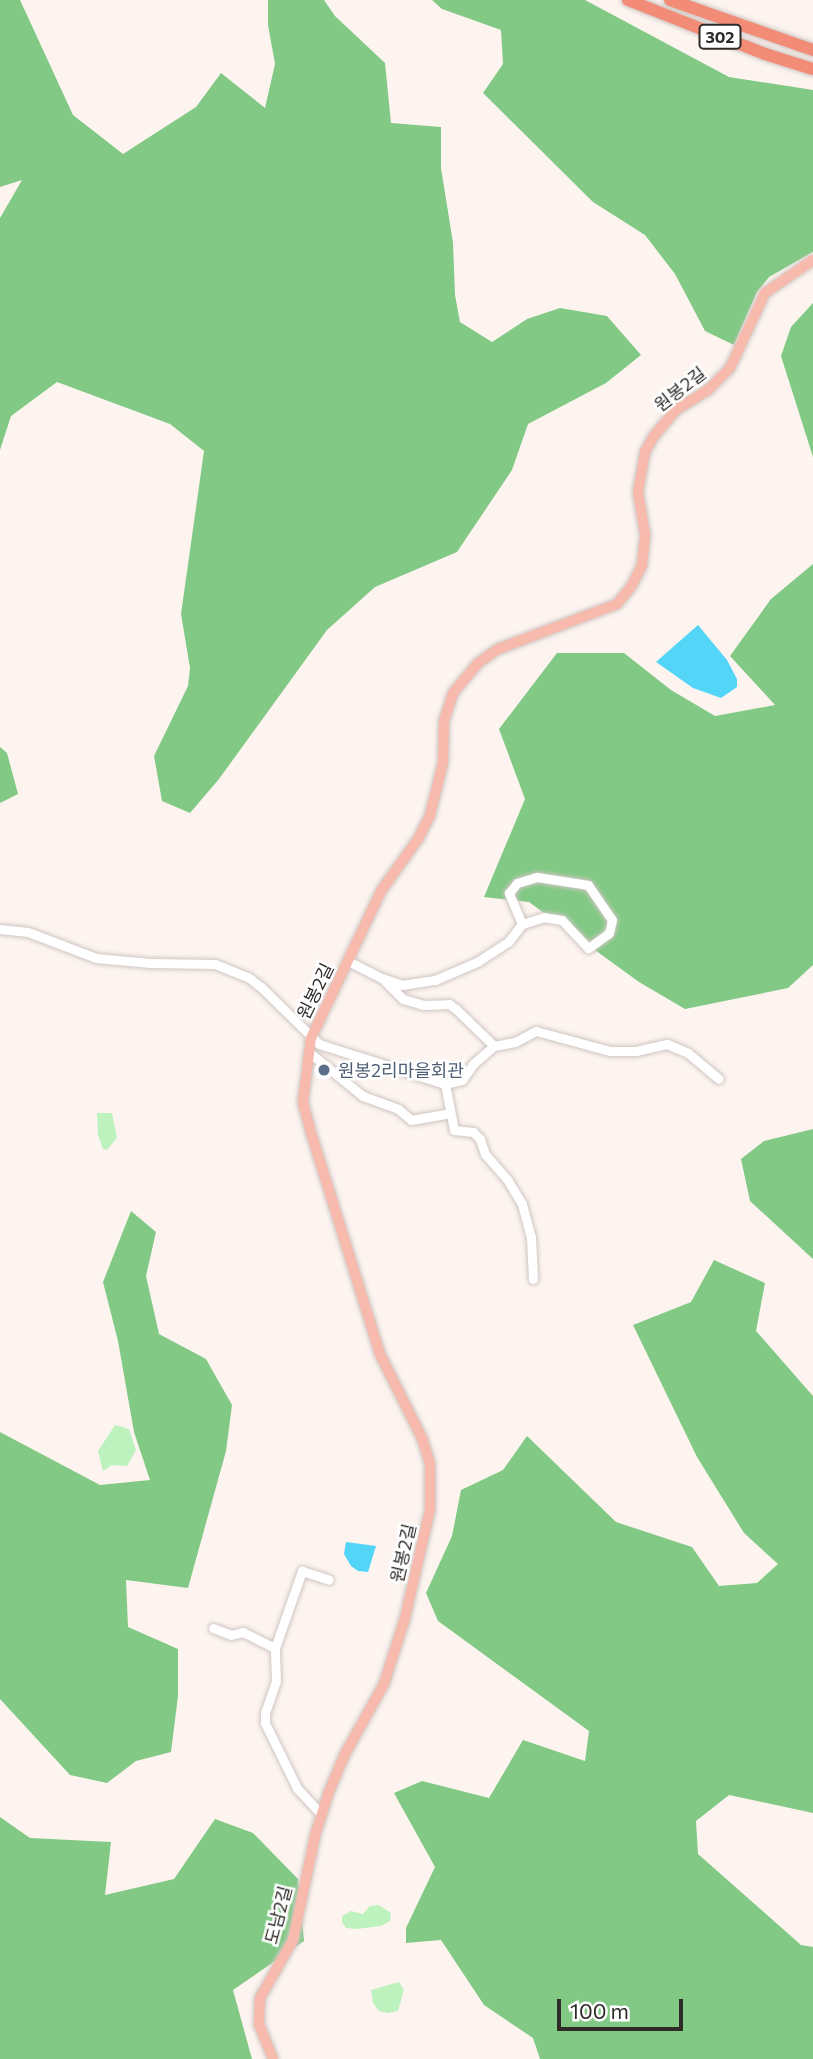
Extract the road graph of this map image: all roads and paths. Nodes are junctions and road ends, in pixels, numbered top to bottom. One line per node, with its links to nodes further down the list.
1 (628, 0): 4 (highway, 302)
2 (670, 0): 3 (highway, 302)
3 (813, 50)
4 (813, 69)
5 (813, 260): 8 (main road, 원봉2길)
6 (522, 924): 6 (street); 9 (street)
7 (0, 929): 10 (street)
8 (348, 961): 9 (street); 10 (main road, 원봉2길)
9 (382, 978): 11 (street)
10 (311, 1038): 12 (main road, 원봉2길); 14 (street)
11 (494, 1046): 13 (street); 14 (street)
12 (310, 1053): 15 (street); 20 (main road, 원봉2길)
13 (719, 1079)
14 (445, 1084): 15 (street)
15 (449, 1113): 16 (street)
16 (533, 1279)
17 (329, 1580): 19 (street)
18 (213, 1628): 19 (street)
19 (275, 1648): 20 (street)
20 (321, 1814): 21 (main road, 도남2길)
21 (272, 2059)

